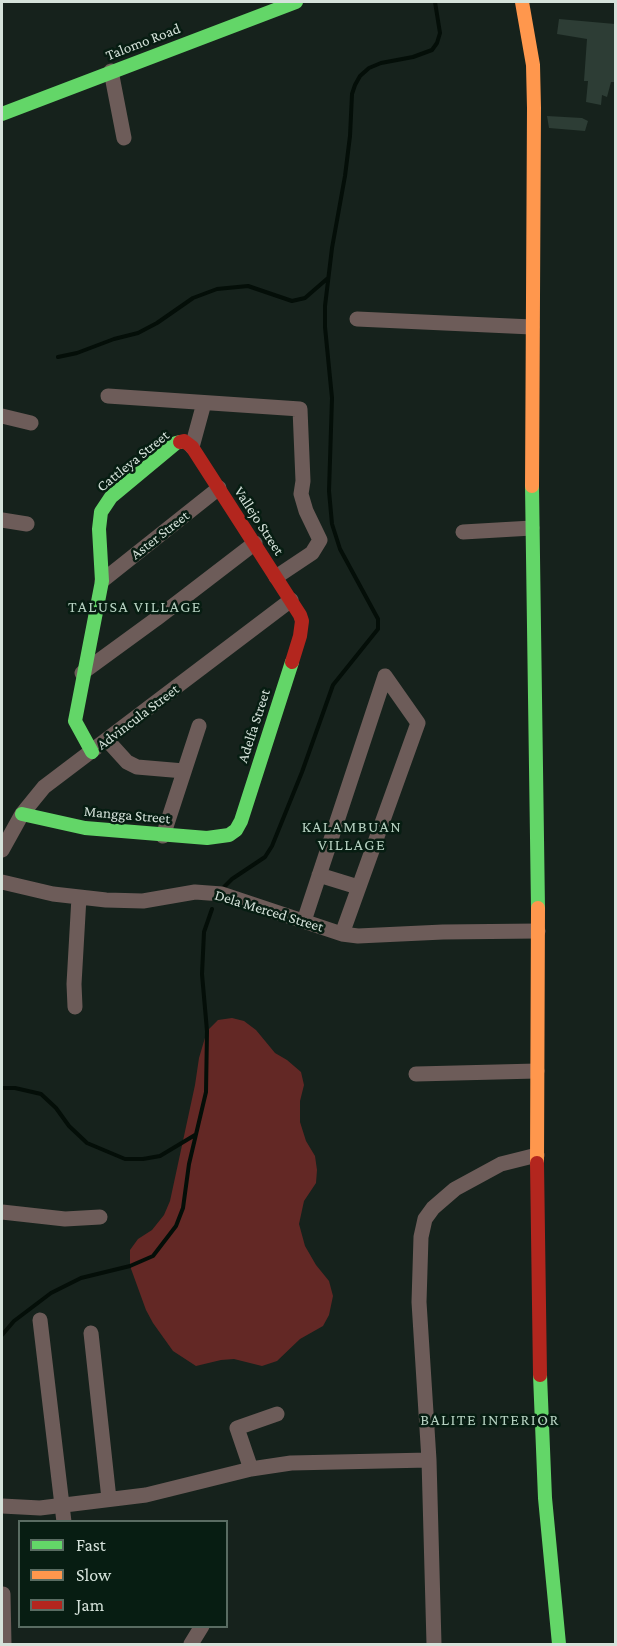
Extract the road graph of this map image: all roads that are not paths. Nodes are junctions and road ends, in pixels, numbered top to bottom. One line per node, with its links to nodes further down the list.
1 (296, 2): 3 (street, Talomo Road)
2 (522, 2): 7 (street)
3 (111, 71): 4 (street, Talomo Road); 5 (street)
4 (2, 114)
5 (124, 138)
6 (357, 319): 7 (street)
7 (532, 327): 16 (street)
8 (108, 396): 9 (street)
9 (204, 403): 12 (street); 19 (street)
10 (2, 416): 11 (street)
11 (31, 423)
12 (188, 444): 13 (street, Vallejo Street); 20 (street, Cattleya Street)
13 (219, 488): 18 (street, Vallejo Street); 20 (street, Aster Street)
14 (2, 520): 15 (street)
15 (27, 524)
16 (532, 528): 17 (street); 37 (street)
17 (463, 532)
18 (255, 543): 19 (street, Vallejo Street); 23 (street)
19 (276, 577): 21 (street, Vallejo Street)
20 (102, 581): 23 (street, Cattleya Street)
21 (291, 600): 22 (street, Vallejo Street); 25 (street, Advincula Street)
22 (302, 621): 30 (street, Adelfa Street)
23 (82, 673): 26 (street, Cattleya Street)
24 (199, 726): 27 (street)
25 (107, 740): 26 (street, Advincula Street); 27 (street)
26 (92, 752): 28 (street, Advincula Street)
27 (184, 771): 29 (street)
28 (22, 814): 29 (street, Mangga Street); 31 (street, Advincula Street)
29 (163, 836): 30 (street, Mangga Street)
30 (229, 836)
31 (2, 850)
32 (319, 875): 34 (street); 34 (street); 36 (street)
33 (2, 882): 35 (street, Dela Merced Street)
34 (358, 887): 38 (street)
35 (79, 897): 36 (street, Dela Merced Street); 39 (street)
36 (304, 921): 38 (street, Dela Merced Street)
37 (538, 931): 38 (street, Dela Merced Street); 40 (street)
38 (342, 934)
39 (75, 1007)
40 (537, 1071): 41 (street); 42 (street)
41 (416, 1074)
42 (537, 1155): 48 (street); 59 (street)
43 (2, 1212): 44 (street)
44 (100, 1217)
45 (40, 1320): 51 (street)
46 (91, 1333): 50 (street)
47 (277, 1414): 49 (street)
48 (429, 1460): 49 (street); 58 (street)
49 (251, 1469): 50 (street)
50 (109, 1499): 51 (street)
51 (63, 1505): 52 (street); 53 (street)
52 (2, 1506)
53 (64, 1520)
54 (3, 1594): 56 (street)
55 (201, 1628): 57 (street)
56 (4, 1644)
57 (191, 1644)
58 (434, 1644)
59 (559, 1644)

